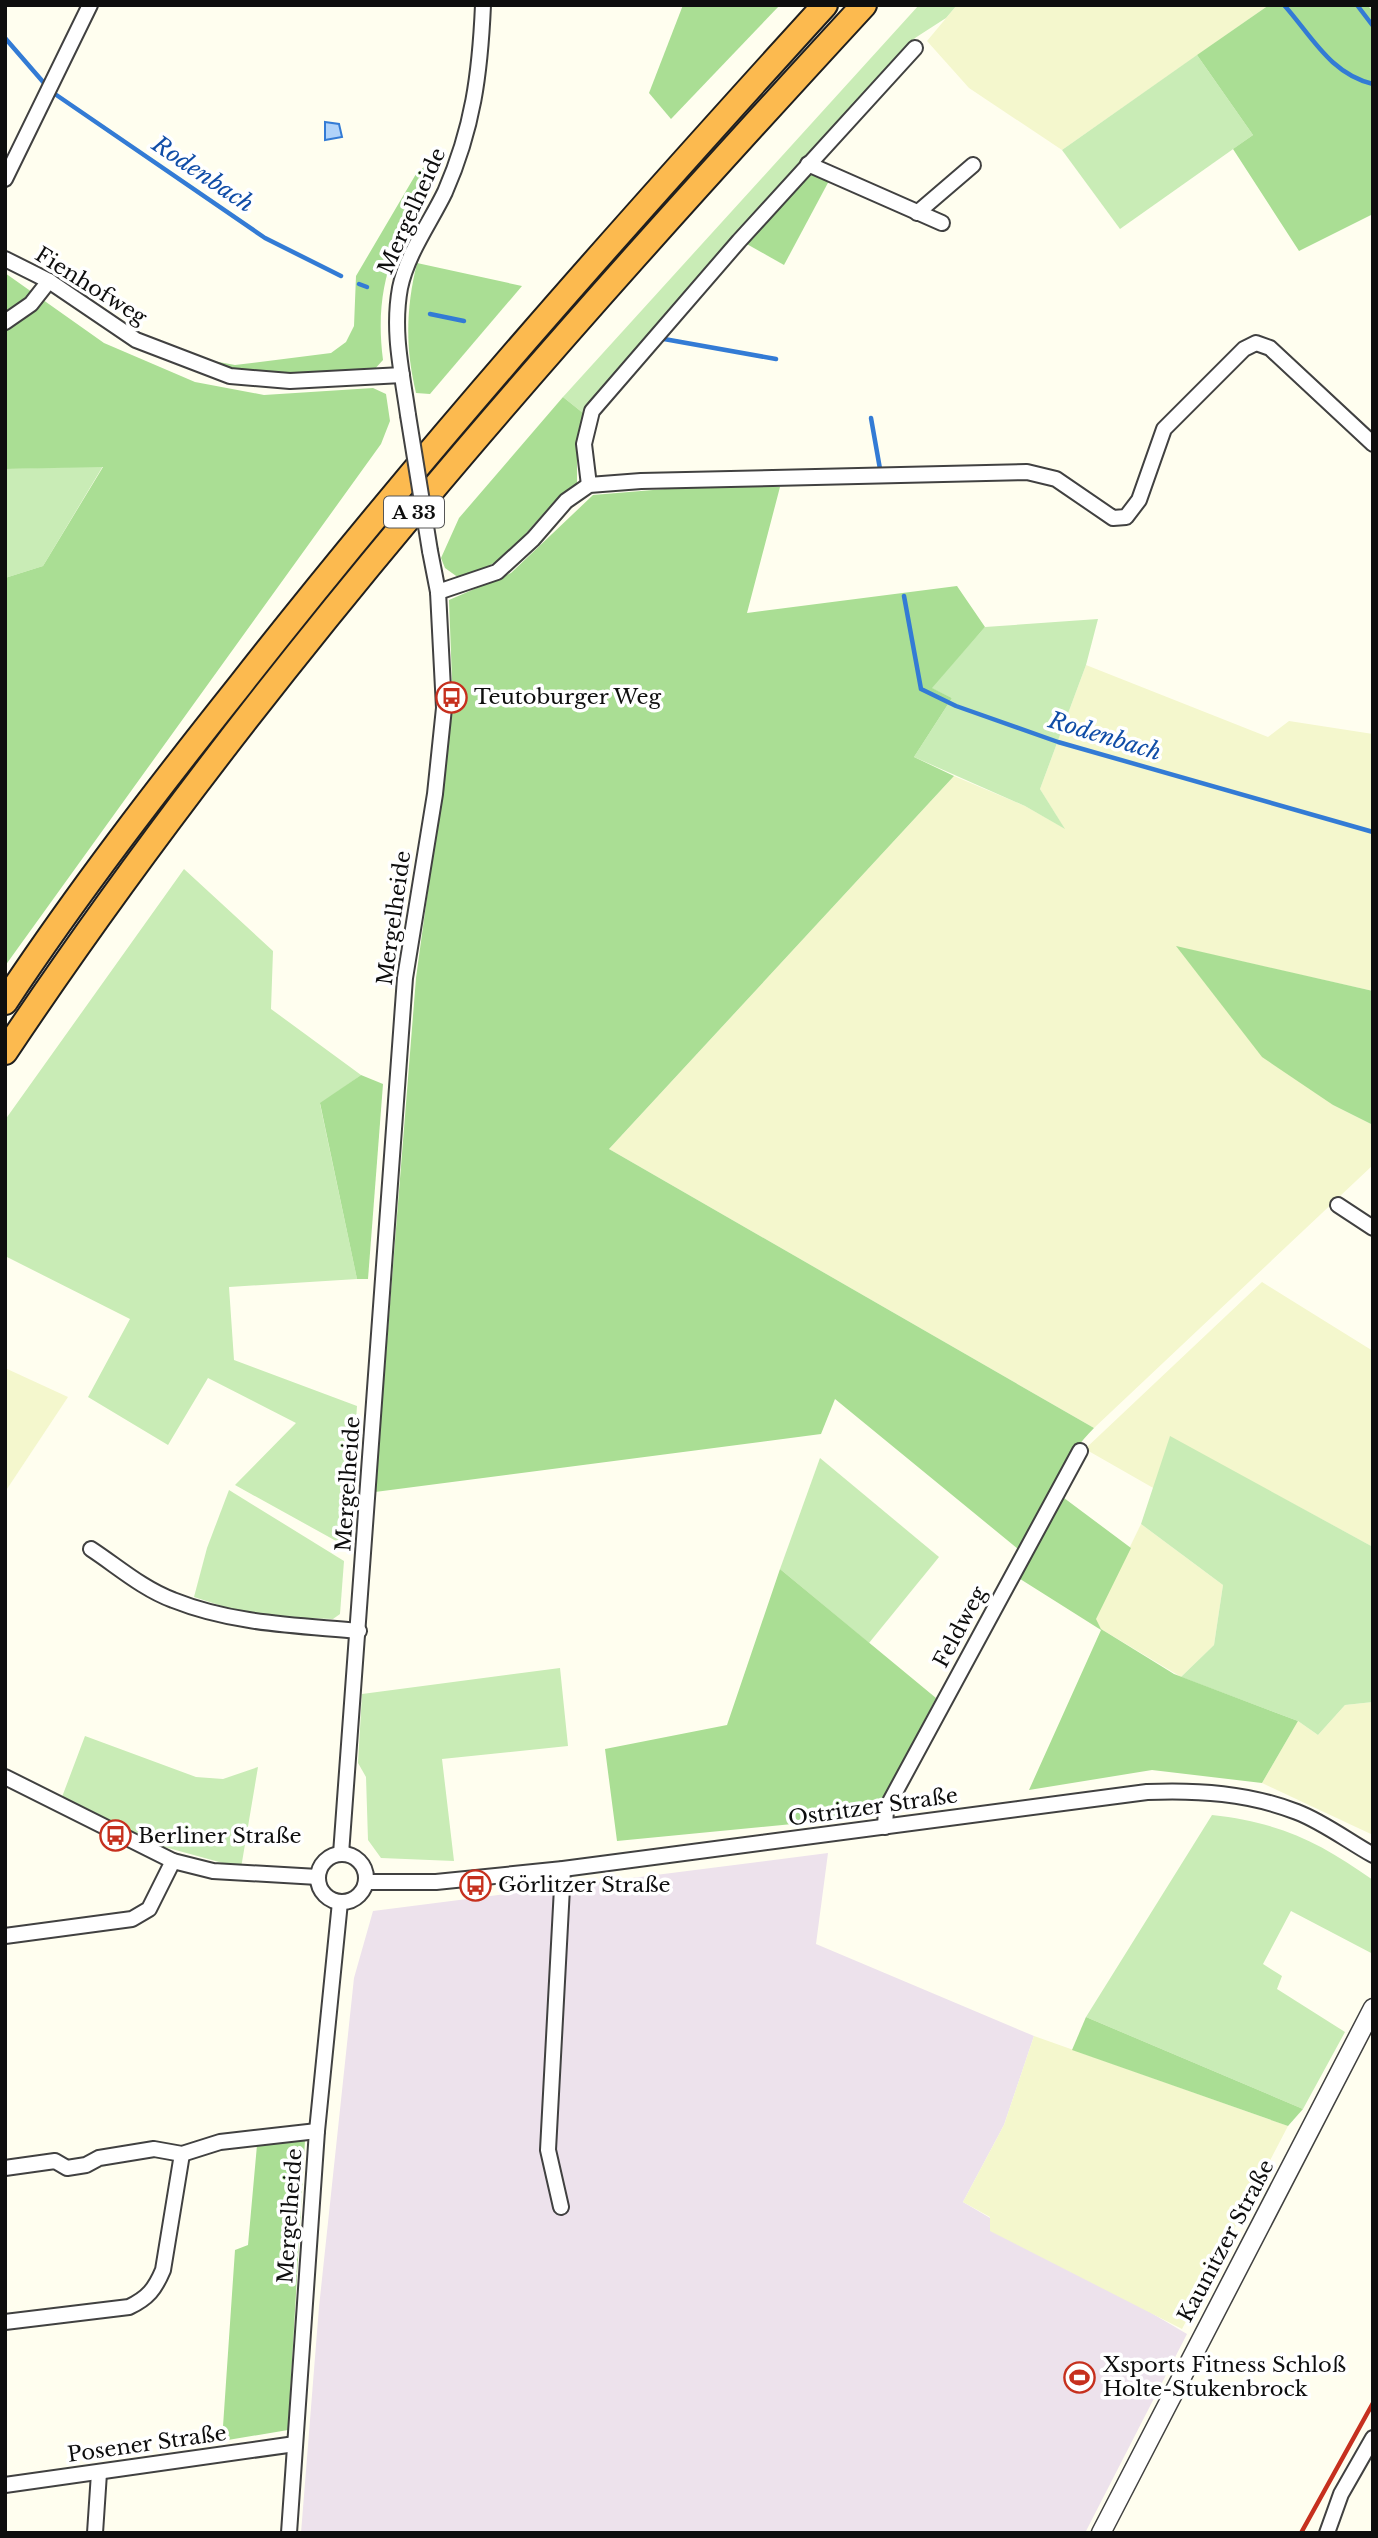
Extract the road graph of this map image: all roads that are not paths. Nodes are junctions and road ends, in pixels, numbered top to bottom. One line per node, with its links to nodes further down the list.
1 (90, 5): 8 (street)
2 (483, 5): 14 (street, Mergelheide)
3 (825, 5): 18 (highway, A 33)
4 (864, 5): 19 (highway, A 33)
5 (915, 48): 6 (street)
6 (808, 164): 9 (street); 16 (street)
7 (973, 165): 9 (street)
8 (5, 179)
9 (918, 213): 10 (street)
10 (943, 223)
11 (5, 260): 12 (street, Fienhofweg)
12 (48, 281): 13 (street); 14 (street, Fienhofweg)
13 (5, 322)
14 (402, 375): 17 (street, Mergelheide, bridge)
15 (1373, 443): 16 (street)
16 (589, 485): 17 (street)
17 (438, 592): 24 (street, Mergelheide)
18 (5, 1002)
19 (5, 1052)
20 (1338, 1205): 21 (street)
21 (1373, 1228)
22 (1080, 1451): 26 (street, Feldweg)
23 (90, 1549): 24 (street)
24 (359, 1631): 27 (street, Mergelheide)
25 (5, 1777): 29 (street)
26 (885, 1826): 28 (street, Ostritzer Straße); 30 (street, Ostritzer Straße)
27 (341, 1854): 31 (street); 32 (street)
28 (1373, 1855)
29 (173, 1861): 31 (street); 34 (street)
30 (563, 1869): 32 (street, Ostritzer Straße); 39 (street)
31 (318, 1877): 33 (street)
32 (366, 1882): 33 (street)
33 (340, 1902): 36 (street, Mergelheide)
34 (5, 1936)
35 (1373, 2008): 47 (street, Kaunitzer Straße)
36 (317, 2130): 37 (street); 42 (street, Mergelheide)
37 (182, 2154): 38 (street); 40 (street)
38 (5, 2168)
39 (561, 2207)
40 (5, 2322)
41 (1373, 2438): 48 (street)
42 (295, 2444): 43 (street, Posener Straße); 46 (street, Mergelheide)
43 (99, 2473): 44 (street, Posener Straße); 45 (street)
44 (5, 2485)
45 (95, 2533)
46 (289, 2533)
47 (1101, 2533)
48 (1327, 2533)

